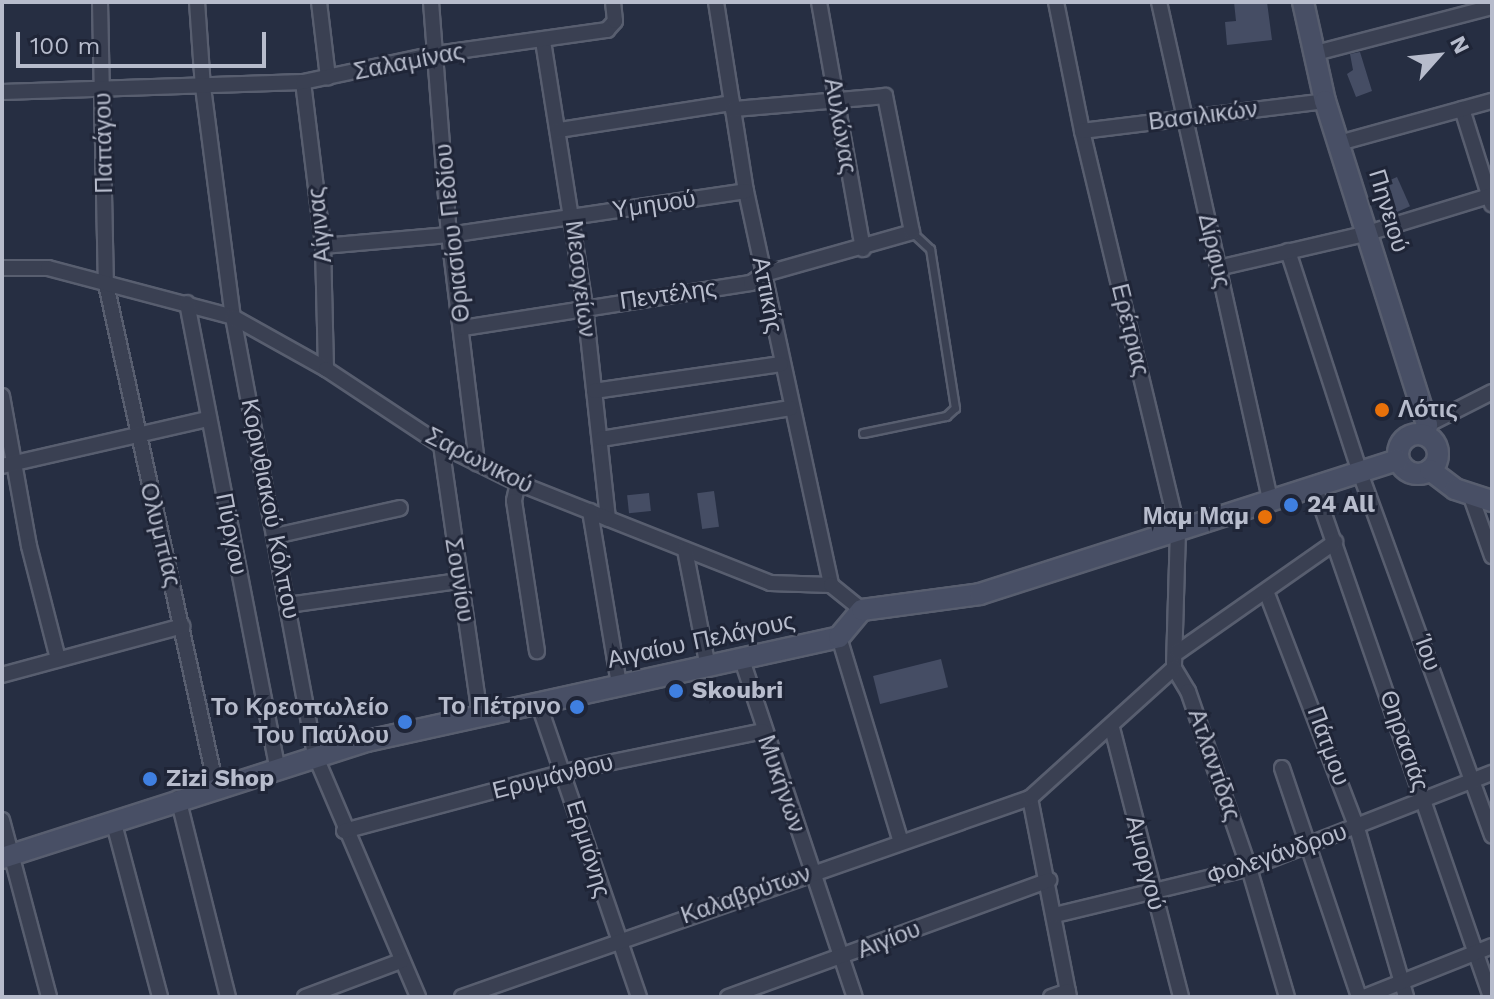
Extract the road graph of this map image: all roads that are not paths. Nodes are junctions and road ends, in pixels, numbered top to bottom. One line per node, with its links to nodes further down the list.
1 (100, 2): 17 (street, Παπάγου)
2 (197, 2): 18 (street, Κορινθιακού Κόλπου)
3 (319, 2): 15 (street)
4 (431, 2): 13 (street, Θριασίου Πεδίου)
5 (613, 2): 12 (street, Σαλαμίνας)
6 (716, 2): 23 (street, Αττικής)
7 (819, 2): 20 (street, Αυλώνας)
8 (1056, 2): 27 (street, Ερέτριας)
9 (1159, 2): 25 (street, Δίρφυς)
10 (1303, 2): 14 (main road, Πηνειού)
11 (1492, 7): 14 (street)
12 (543, 41): 13 (street, Σαλαμίνας); 26 (street, Μεσογείων)
13 (436, 54): 15 (street, Σαλαμίνας); 34 (street, Θριασίου Πεδίου)
14 (1312, 54): 21 (main road, Πηνειού)
15 (328, 77): 16 (street, Σαλαμίνας)
16 (303, 82): 18 (street, Σαλαμίνας); 35 (street, Αίγινας)
17 (104, 85): 18 (street, Σαλαμίνας); 19 (street, Σαλαμίνας); 41 (street, Παπάγου)
18 (203, 87): 44 (street, Κορινθιακού Κόλπου)
19 (2, 92)
20 (835, 98): 23 (street); 32 (street); 36 (street, Αυλώνας)
21 (1325, 101): 25 (street, Βασιλικών); 28 (main road, Πηνειού)
22 (1492, 101): 24 (street)
23 (732, 106): 26 (street); 29 (street, Αττικής)
24 (1462, 109): 28 (street); 30 (street)
25 (1185, 118): 27 (street, Βασιλικών); 39 (street, Δίρφυς)
26 (559, 130): 31 (street, Μεσογείων)
27 (1082, 131): 71 (street, Ερέτριας)
28 (1339, 143): 33 (main road, Πηνειού)
29 (746, 191): 31 (street, Υμηυού); 40 (street, Αττικής)
30 (1491, 201): 33 (street)
31 (572, 217): 34 (street, Υμηυού); 43 (street, Μεσογείων)
32 (912, 232): 36 (street, Πεντέλης); 54 (lane)
33 (1368, 233): 37 (street); 53 (main road, Πηνειού)
34 (449, 235): 35 (street, Υμηυού); 45 (street, Θριασίου Πεδίου)
35 (323, 246): 47 (street, Αίγινας)
36 (863, 249): 40 (street, Πεντέλης)
37 (1288, 251): 39 (street); 61 (street, Ίου)
38 (2, 268): 41 (street, Σαρωνικού)
39 (1218, 268): 66 (street, Δίρφυς)
40 (764, 274): 43 (street, Πεντέλης); 46 (street, Αττικής)
41 (106, 284): 42 (street, Σαρωνικού); 55 (street, Ολυμπίας)
42 (187, 303): 44 (street, Σαρωνικού); 52 (street, Πύργου)
43 (585, 307): 45 (street, Πεντέλης); 48 (street, Μεσογείων)
44 (233, 317): 47 (street, Σαρωνικού); 72 (street, Κορινθιακού Κόλπου)
45 (463, 328): 59 (street, Θριασίου Πεδίου)
46 (781, 364): 48 (street); 51 (street, Αττικής)
47 (326, 369): 57 (street, Σαρωνικού)
48 (594, 391): 56 (street, Μεσογείων)
49 (1492, 392): 53 (street)
50 (2, 396): 60 (street)
51 (790, 408): 56 (street); 77 (street, Αττικής)
52 (208, 419): 55 (street); 96 (street, Πύργου)
53 (1425, 430): 58 (main road); 62 (main road, Πηνειού)
54 (863, 433)
55 (136, 436): 60 (street); 81 (street, Ολυμπίας)
56 (601, 439): 70 (street, Μεσογείων)
57 (441, 445): 59 (street, Σαρωνικού); 76 (street, Σουνίου)
58 (1398, 460): 61 (main road); 62 (main road)
59 (477, 463): 63 (street, Σαρωνικού)
60 (9, 464): 85 (street)
61 (1359, 470): 64 (main road); 100 (street, Ίου)
62 (1430, 470): 65 (main road)
63 (518, 483): 69 (street, Σαρωνικού); 83 (street)
64 (1314, 485): 66 (main road); 73 (street, Θηρασιάς)
65 (1470, 494): 67 (main road); 75 (street)
66 (1270, 499): 71 (main road)
67 (1492, 501)
68 (400, 508): 72 (street)
69 (590, 511): 70 (street, Σαρωνικού); 90 (street)
70 (608, 519): 74 (street, Σαρωνικού)
71 (1178, 530): 80 (main road); 84 (street)
72 (275, 536): 79 (street, Κορινθιακού Κόλπου)
73 (1335, 542): 78 (street); 104 (street, Θηρασιάς)
74 (685, 550): 77 (street, Σαρωνικού); 87 (street)
75 (1492, 556)
76 (459, 581): 79 (street); 92 (street, Σουνίου)
77 (831, 585): 80 (street)
78 (1266, 591): 84 (street); 107 (street, Πάτμου)
79 (288, 605): 95 (street, Κορινθιακού Κόλπου)
80 (862, 610): 82 (main road)
81 (182, 626): 85 (street); 101 (street, Ολυμπίας)
82 (839, 637): 86 (main road, Αιγαίου Πελάγους); 110 (street)
83 (537, 651)
84 (1178, 652): 88 (street)
85 (58, 659): 89 (street)
86 (742, 660): 87 (main road, Αιγαίου Πελάγους); 94 (street, Μυκήνων)
87 (708, 667): 90 (main road, Αιγαίου Πελάγους)
88 (1174, 668): 93 (street); 113 (street, Ατλαντίδας)
89 (2, 675)
90 (619, 685): 91 (main road, Αιγαίου Πελάγους)
91 (538, 702): 92 (main road, Αιγαίου Πελάγους); 98 (street, Ερμιόνης)
92 (480, 714): 95 (main road, Αιγαίου Πελάγους)
93 (1112, 728): 103 (street); 116 (street, Αμοργού)
94 (763, 731): 98 (street, Ερυμάνθου); 114 (street, Μυκήνων)
95 (315, 755): 96 (main road, Αιγαίου Πελάγους); 108 (street, Κορινθιακού Κόλπου)
96 (277, 766): 101 (main road, Αιγαίου Πελάγους)
97 (1282, 768): 111 (street)
98 (564, 772): 108 (street, Ερυμάνθου); 118 (street, Ερμιόνης)
99 (1492, 773): 100 (street, Φολεγάνδρου)
100 (1473, 781): 104 (street, Φολεγάνδρου); 109 (street, Ίου)
101 (216, 786): 102 (main road, Αιγαίου Πελάγους)
102 (178, 798): 106 (main road, Αιγαίου Πελάγους); 127 (street)
103 (1030, 798): 110 (street, Καλαβρύτων); 115 (street)
104 (1425, 801): 107 (street, Φολεγάνδρου); 120 (street, Θηρασιάς)
105 (2, 820): 112 (street)
106 (113, 820): 112 (main road, Αιγαίου Πελάγους); 126 (street)
107 (1357, 828): 111 (street, Φολεγάνδρου); 123 (street, Πάτμου)
108 (344, 831): 122 (street, Κορινθιακού Κόλπου)
109 (1492, 836)
110 (901, 842): 114 (street, Καλαβρύτων)
111 (1310, 845): 113 (street, Φολεγάνδρου); 137 (street)
112 (7, 856): 125 (street)
113 (1249, 868): 116 (street, Φολεγάνδρου); 136 (street, Ατλαντίδας)
114 (811, 873): 118 (street, Καλαβρύτων); 121 (street, Μυκήνων)
115 (1049, 880): 117 (street); 121 (street, Αιγίου)
116 (1153, 894): 117 (street, Φολεγάνδρου); 135 (street, Αμοργού)
117 (1055, 915): 124 (street)
118 (616, 939): 130 (street, Καλαβρύτων); 131 (street, Ερμιόνης)
119 (1492, 946): 120 (street)
120 (1477, 952): 123 (street); 138 (street, Θηρασιάς)
121 (841, 959): 132 (street, Αιγίου); 133 (street, Μυκήνων)
122 (401, 961): 128 (street); 129 (street, Κορινθιακού Κόλπου)
123 (1404, 991): 137 (street)
124 (1069, 994): 134 (street)
125 (49, 997)
126 (160, 997)
127 (228, 997)
128 (305, 997)
129 (418, 997)
130 (462, 997)
131 (639, 997)
132 (728, 997)
133 (855, 997)
134 (1051, 997)
135 (1181, 997)
136 (1287, 997)
137 (1362, 997)
138 (1491, 997)

